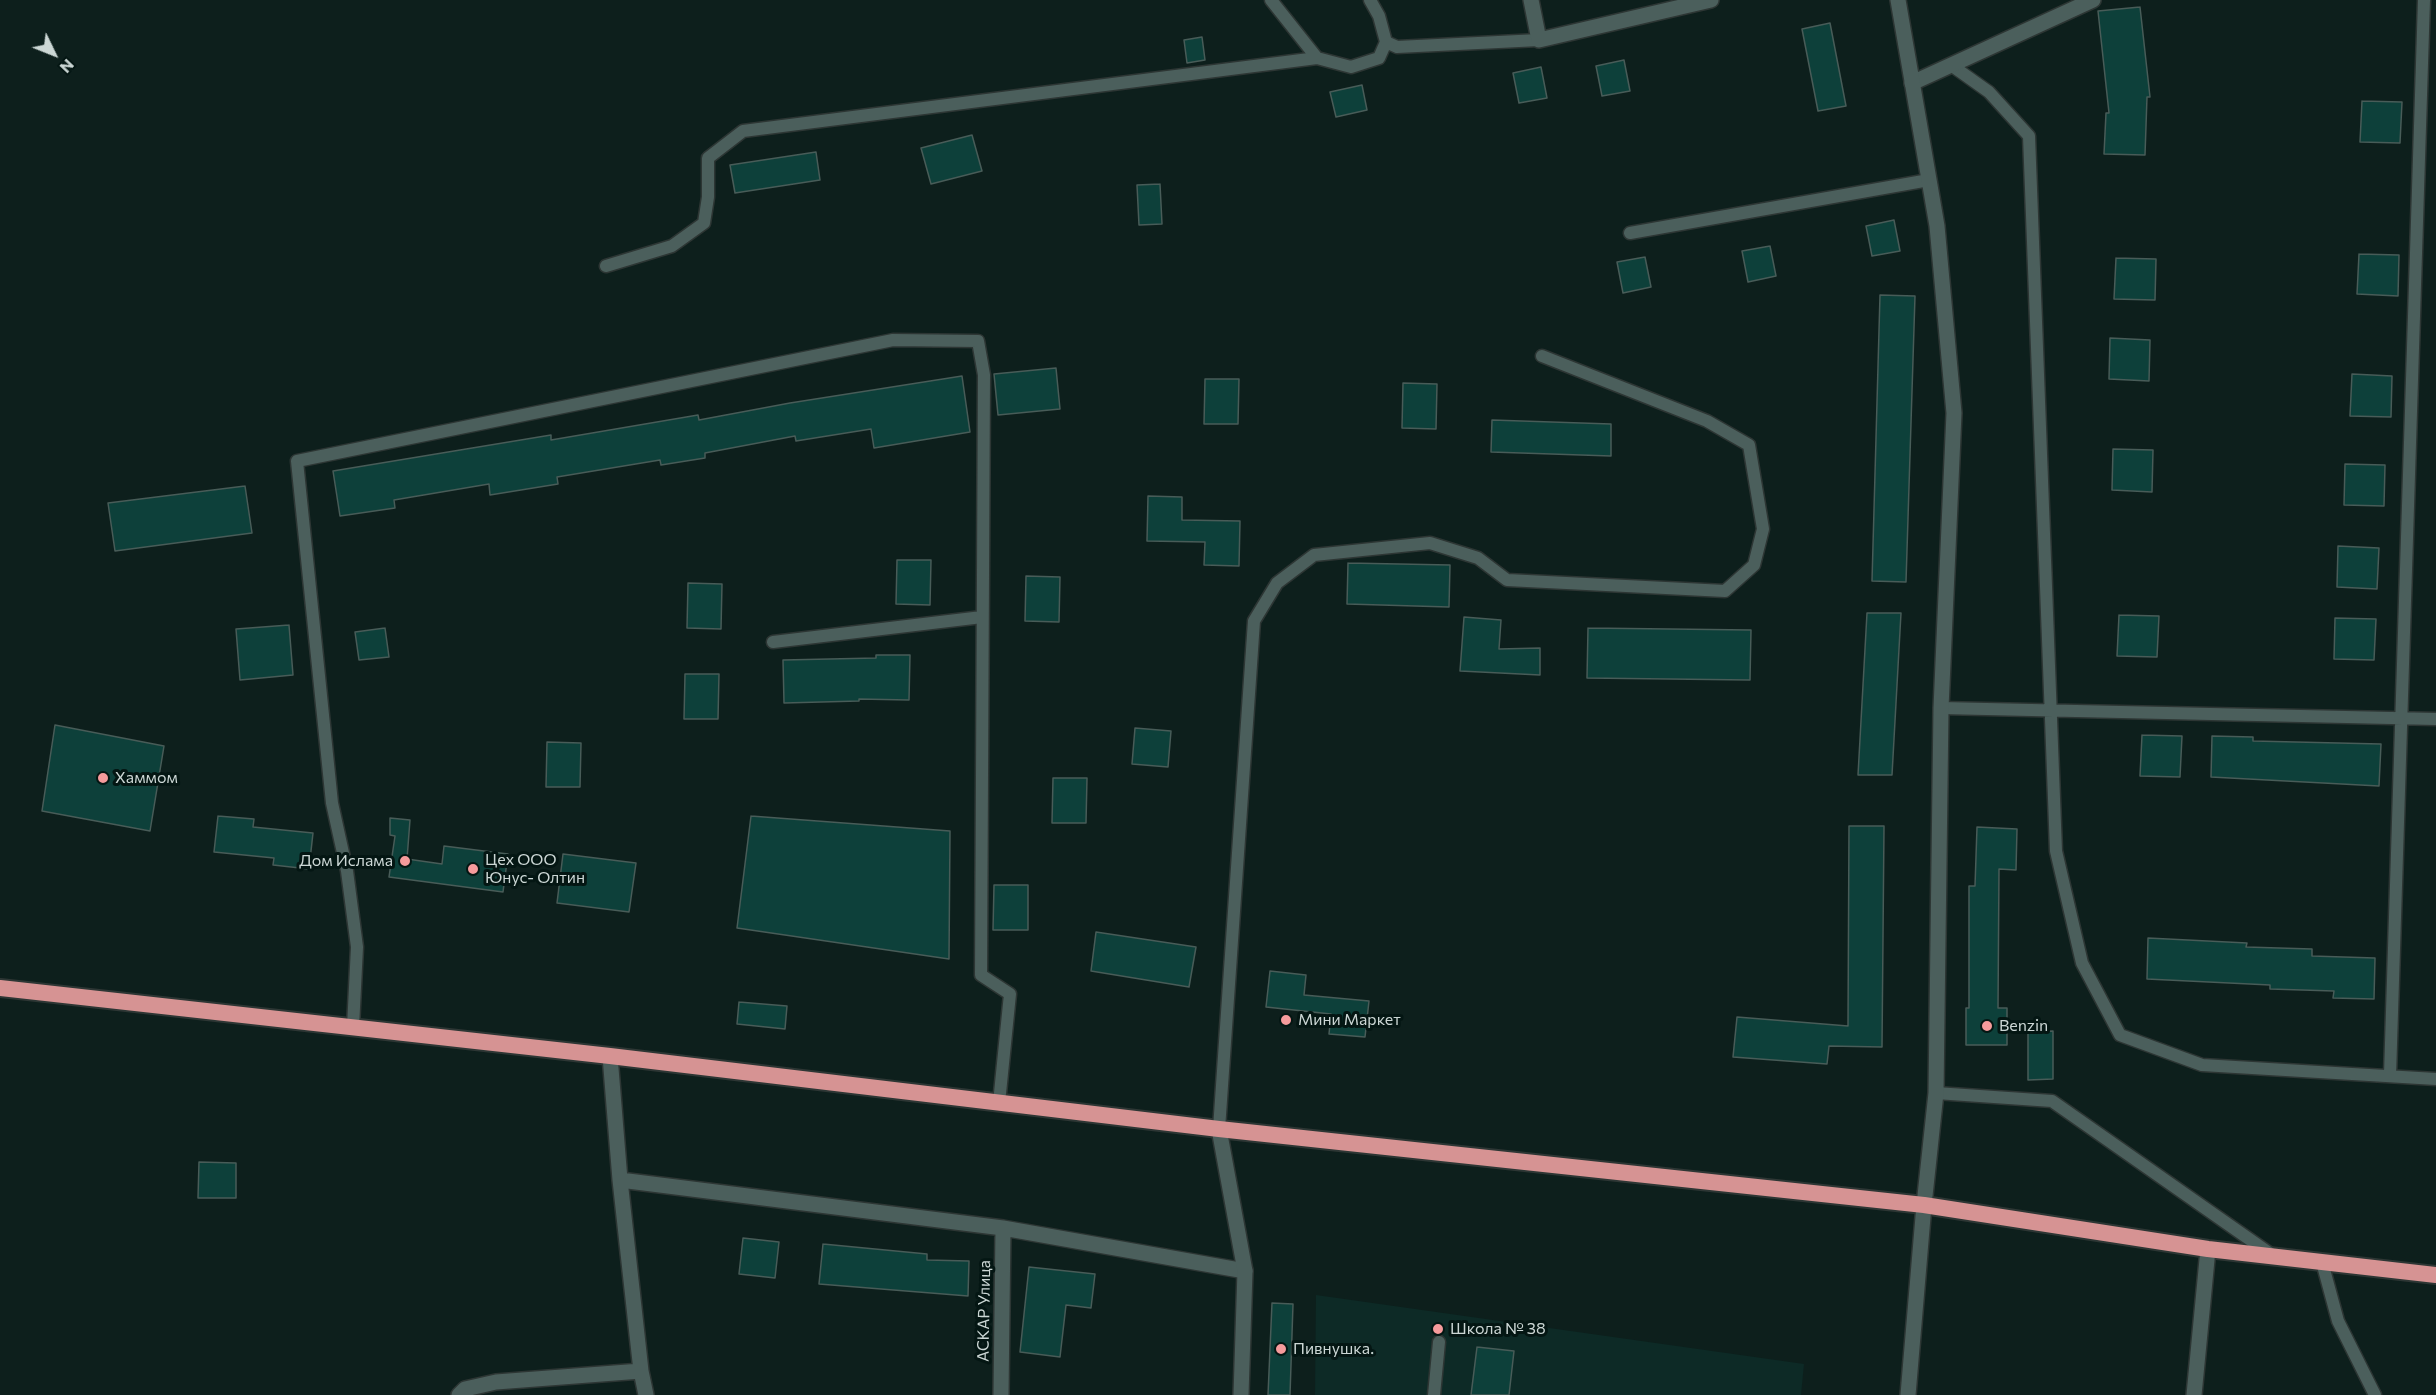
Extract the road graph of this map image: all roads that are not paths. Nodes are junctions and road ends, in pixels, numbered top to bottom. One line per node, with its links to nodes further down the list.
1 (1271, 0): 10 (lane)
2 (1370, 0): 9 (lane)
3 (1531, 0): 8 (street)
4 (1711, 0): 8 (street)
5 (1898, 0): 12 (street)
6 (2093, 0): 11 (street)
7 (2424, 0): 21 (lane)
8 (1539, 40): 9 (lane)
9 (1386, 42): 10 (lane)
10 (1317, 58): 15 (lane)
11 (1951, 65): 12 (street); 20 (lane)
12 (1912, 83): 13 (street)
13 (1929, 180): 14 (lane); 19 (street)
14 (1630, 233)
15 (606, 267)
16 (1542, 356): 30 (lane)
17 (982, 617): 18 (lane); 24 (lane); 29 (lane)
18 (772, 642)
19 (1941, 708): 20 (lane); 28 (street)
20 (2051, 711): 21 (lane); 26 (lane)
21 (2400, 718): 22 (lane); 26 (lane)
22 (2436, 719)
23 (0, 988): 24 (highway)
24 (353, 1027): 25 (highway)
25 (610, 1056): 29 (highway); 31 (street)
26 (2390, 1075): 27 (lane)
27 (2436, 1079)
28 (1936, 1093): 32 (street); 35 (lane)
29 (999, 1103): 30 (highway)
30 (1219, 1129): 32 (highway); 37 (street)
31 (620, 1180): 33 (street); 40 (street)
32 (1924, 1205): 34 (highway); 46 (street)
33 (1003, 1228): 37 (street); 43 (street, АСКАР Улица)
34 (2208, 1249): 35 (highway); 47 (street)
35 (2273, 1256): 36 (highway)
36 (2322, 1262): 38 (highway); 48 (lane)
37 (1245, 1271): 44 (street)
38 (2436, 1275)
39 (1439, 1342): 45 (lane)
40 (641, 1371): 41 (street); 42 (street)
41 (459, 1395)
42 (646, 1395)
43 (1001, 1395)
44 (1241, 1395)
45 (1434, 1395)
46 (1908, 1395)
47 (2194, 1395)
48 (2375, 1395)

